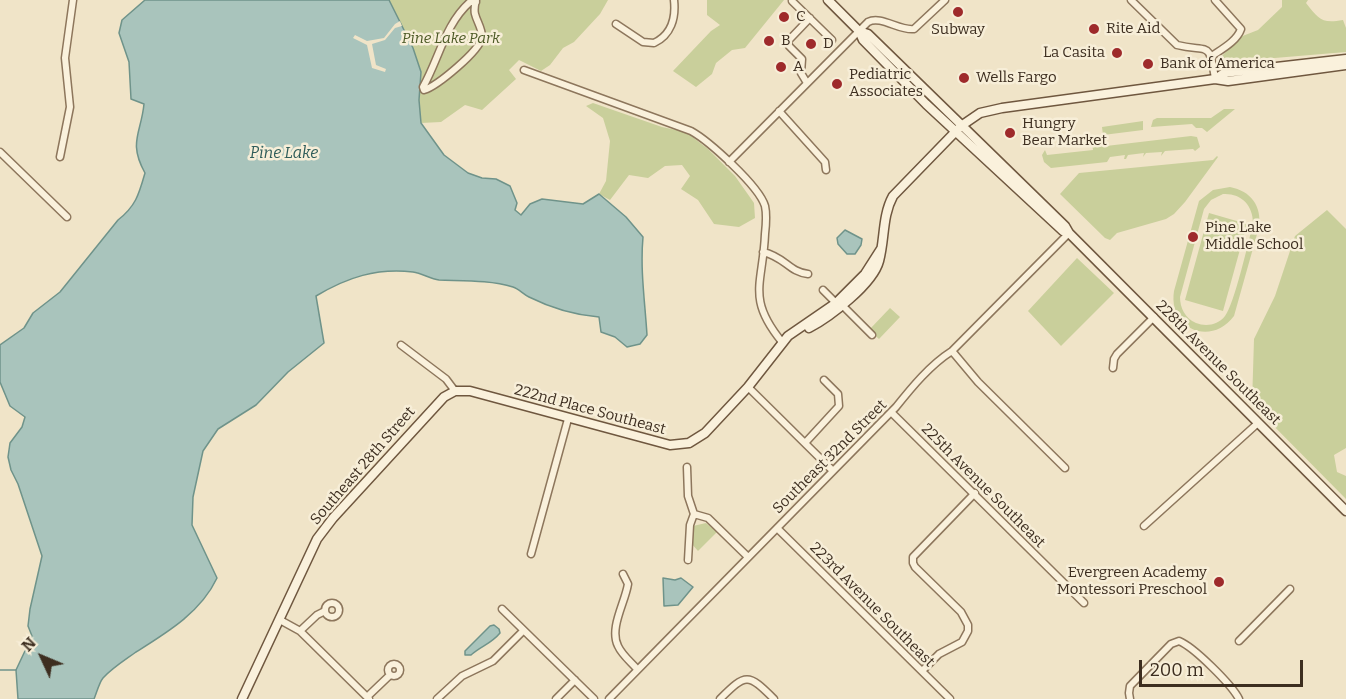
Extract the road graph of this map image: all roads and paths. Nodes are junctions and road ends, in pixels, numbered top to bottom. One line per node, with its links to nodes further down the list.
1 (73, 0): 22 (street)
2 (674, 0): 10 (street)
3 (828, 0): 11 (main road, 228th Avenue Southeast)
4 (945, 0): 11 (street)
5 (1131, 0): 13 (street)
6 (1215, 0): 13 (street)
7 (476, 1): 7 (street)
8 (792, 1): 9 (street)
9 (810, 18): 12 (street); 18 (street)
10 (616, 24)
11 (859, 31): 18 (street); 20 (main road, 228th Avenue Southeast)
12 (832, 40)
13 (1212, 56): 17 (street)
14 (1346, 59): 17 (main road)
15 (1346, 65): 17 (main road)
16 (524, 70): 23 (street)
17 (1215, 79): 20 (main road)
18 (807, 83): 19 (street)
19 (779, 111): 23 (street); 24 (street)
20 (958, 129): 26 (main road, 228th Avenue Southeast); 30 (main road)
21 (0, 152): 25 (street)
22 (60, 157)
23 (729, 162): 27 (street)
24 (826, 170)
25 (67, 217)
26 (1069, 233): 31 (main road, 228th Avenue Southeast); 35 (street, Southeast 32nd Street)
27 (764, 252): 28 (street); 33 (street)
28 (808, 274)
29 (824, 290): 30 (street)
30 (839, 304): 32 (street); 33 (main road)
31 (1154, 317): 36 (street); 42 (main road, 228th Avenue Southeast)
32 (872, 335)
33 (782, 342): 38 (main road, 222nd Place Southeast)
34 (401, 345): 39 (street)
35 (952, 351): 40 (street, Southeast 32nd Street); 45 (street)
36 (1113, 368)
37 (824, 380): 43 (street)
38 (748, 387): 41 (main road, 222nd Place Southeast); 43 (street)
39 (455, 391): 41 (main road, 222nd Place Southeast); 60 (main road, Southeast 28th Street)
40 (891, 412): 46 (street, Southeast 32nd Street); 47 (street, 225th Avenue Southeast)
41 (568, 419): 52 (street)
42 (1258, 423): 48 (main road, 228th Avenue Southeast); 50 (street)
43 (805, 443): 46 (street)
44 (687, 467): 49 (street)
45 (1065, 468)
46 (832, 470): 51 (street, Southeast 32nd Street)
47 (975, 493): 57 (street, 225th Avenue Southeast); 65 (street)
48 (1346, 511)
49 (694, 514): 53 (street); 54 (street)
50 (1144, 526)
51 (777, 528): 53 (street, Southeast 32nd Street); 65 (street, 223rd Avenue Southeast)
52 (531, 554)
53 (748, 557): 64 (street, Southeast 32nd Street)
54 (688, 560)
55 (623, 574): 64 (street)
56 (1290, 589): 63 (street)
57 (1084, 603)
58 (502, 609): 61 (street)
59 (325, 611): 62 (street)
60 (280, 620): 62 (street); 69 (main road, Southeast 28th Street)
61 (524, 631): 67 (street); 71 (street)
62 (300, 632): 70 (street)
63 (1239, 641)
64 (637, 669): 74 (street, Southeast 32nd Street)
65 (922, 671): 77 (street, 223rd Avenue Southeast)
66 (390, 675): 70 (street)
67 (575, 680): 72 (street); 73 (street)
68 (1129, 696): 78 (street)
69 (243, 698)
70 (368, 698)
71 (437, 699)
72 (556, 699)
73 (594, 699)
74 (609, 699)
75 (720, 699): 76 (street)
76 (774, 699)
77 (950, 699)
78 (1239, 699)

